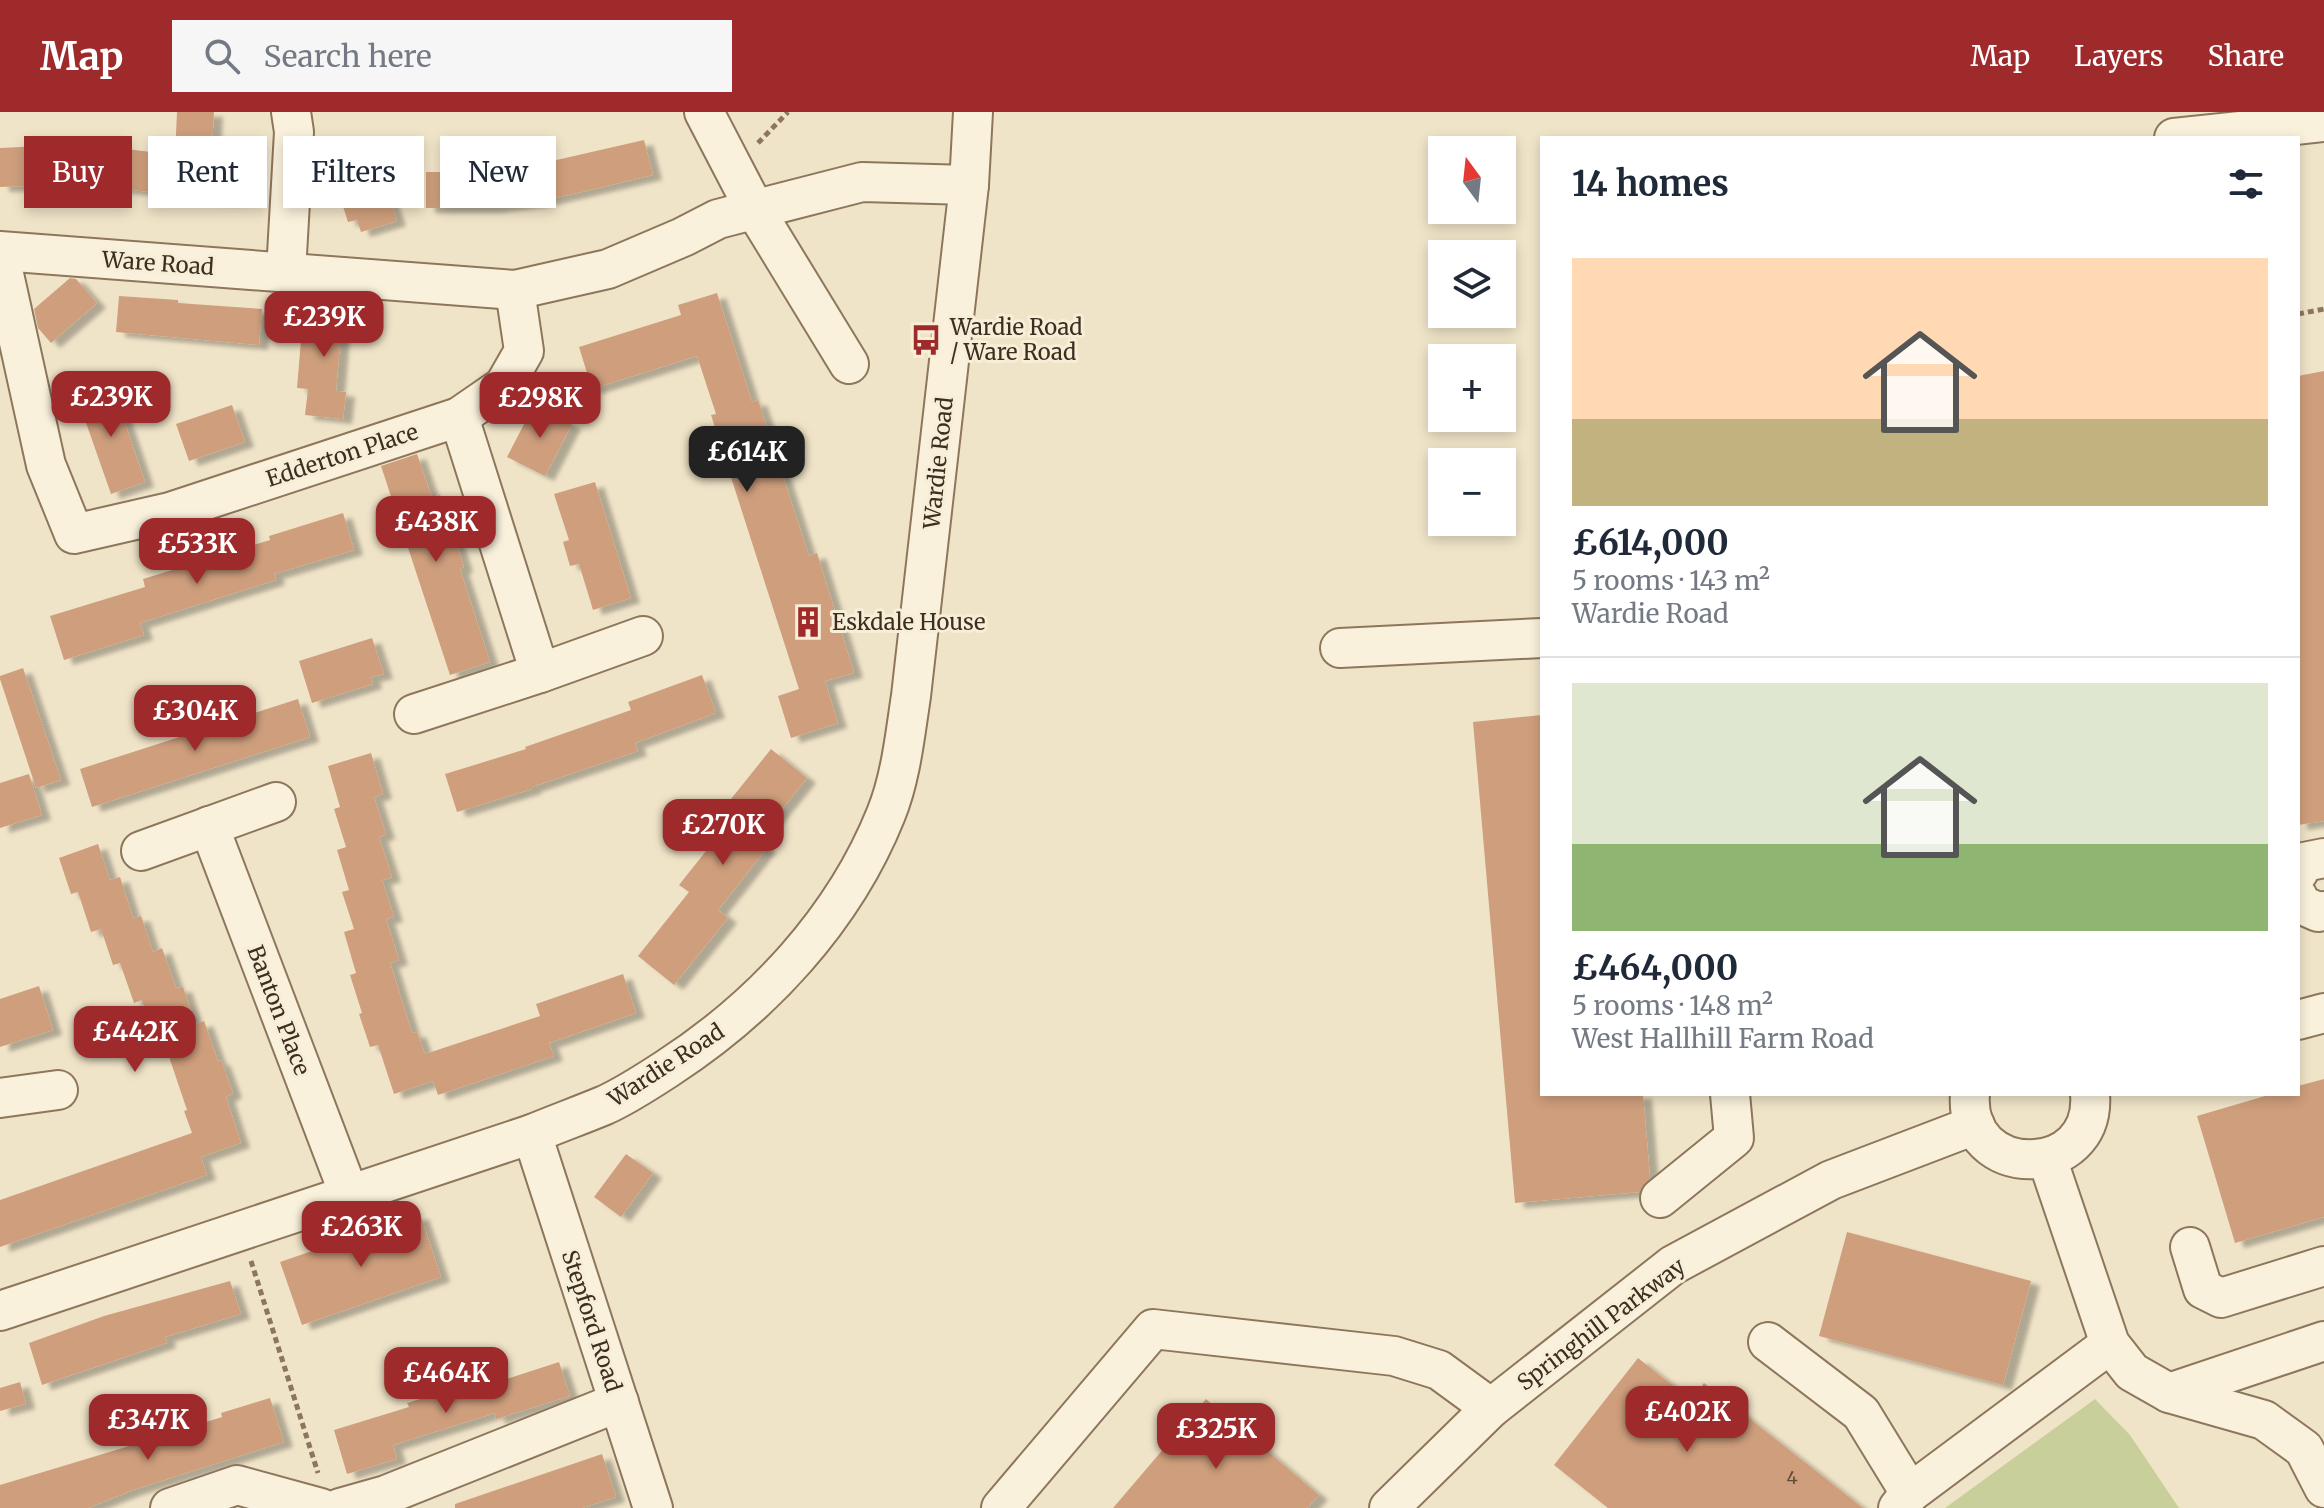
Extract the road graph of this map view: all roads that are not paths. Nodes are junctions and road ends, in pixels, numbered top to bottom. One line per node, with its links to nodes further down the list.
1 (291, 112): 9 (street)
2 (704, 112): 7 (street)
3 (973, 112): 6 (street, Wardie Road)
4 (2324, 122): 5 (street)
5 (2186, 136)
6 (969, 185): 7 (street, Ware Road); 34 (street, Wardie Road)
7 (755, 210): 10 (street, Ware Road); 11 (street)
8 (0, 253): 9 (street, Ware Road); 12 (street, Edderton Place)
9 (286, 272): 10 (street, Ware Road)
10 (515, 290): 12 (street, Edderton Place)
11 (849, 364)
12 (459, 417): 16 (street)
13 (643, 636): 16 (street)
14 (1540, 638): 15 (street)
15 (1340, 648)
16 (540, 673): 17 (street)
17 (414, 714)
18 (276, 802): 19 (street)
19 (209, 826): 20 (street); 36 (street, Banton Place)
20 (141, 851)
21 (2324, 858): 22 (street)
22 (2300, 869)
23 (2300, 904): 24 (street)
24 (2324, 911)
25 (2324, 930): 26 (street)
26 (2300, 934)
27 (2324, 1013): 28 (street)
28 (2300, 1019)
29 (58, 1090): 32 (street)
30 (1730, 1096): 37 (street)
31 (2090, 1096): 35 (street)
32 (0, 1098)
33 (1972, 1110): 35 (street); 46 (street, Springhill Parkway)
34 (532, 1134): 36 (street, Wardie Road); 45 (street, Stepford Road)
35 (2047, 1158): 43 (street)
36 (349, 1194): 40 (street, Wardie Road)
37 (1660, 1198)
38 (2190, 1247): 39 (street)
39 (2324, 1266)
40 (0, 1311)
41 (2324, 1341): 44 (street)
42 (1768, 1342): 49 (street)
43 (2110, 1344): 44 (street); 49 (street)
44 (2169, 1393): 47 (street)
45 (619, 1402): 48 (street); 51 (street, Stepford Road)
46 (1491, 1408): 52 (street); 53 (street, Springhill Parkway)
47 (2324, 1488)
48 (327, 1498): 50 (street)
49 (1904, 1501)
50 (170, 1508)
51 (653, 1508)
52 (1001, 1508)
53 (1389, 1508)

